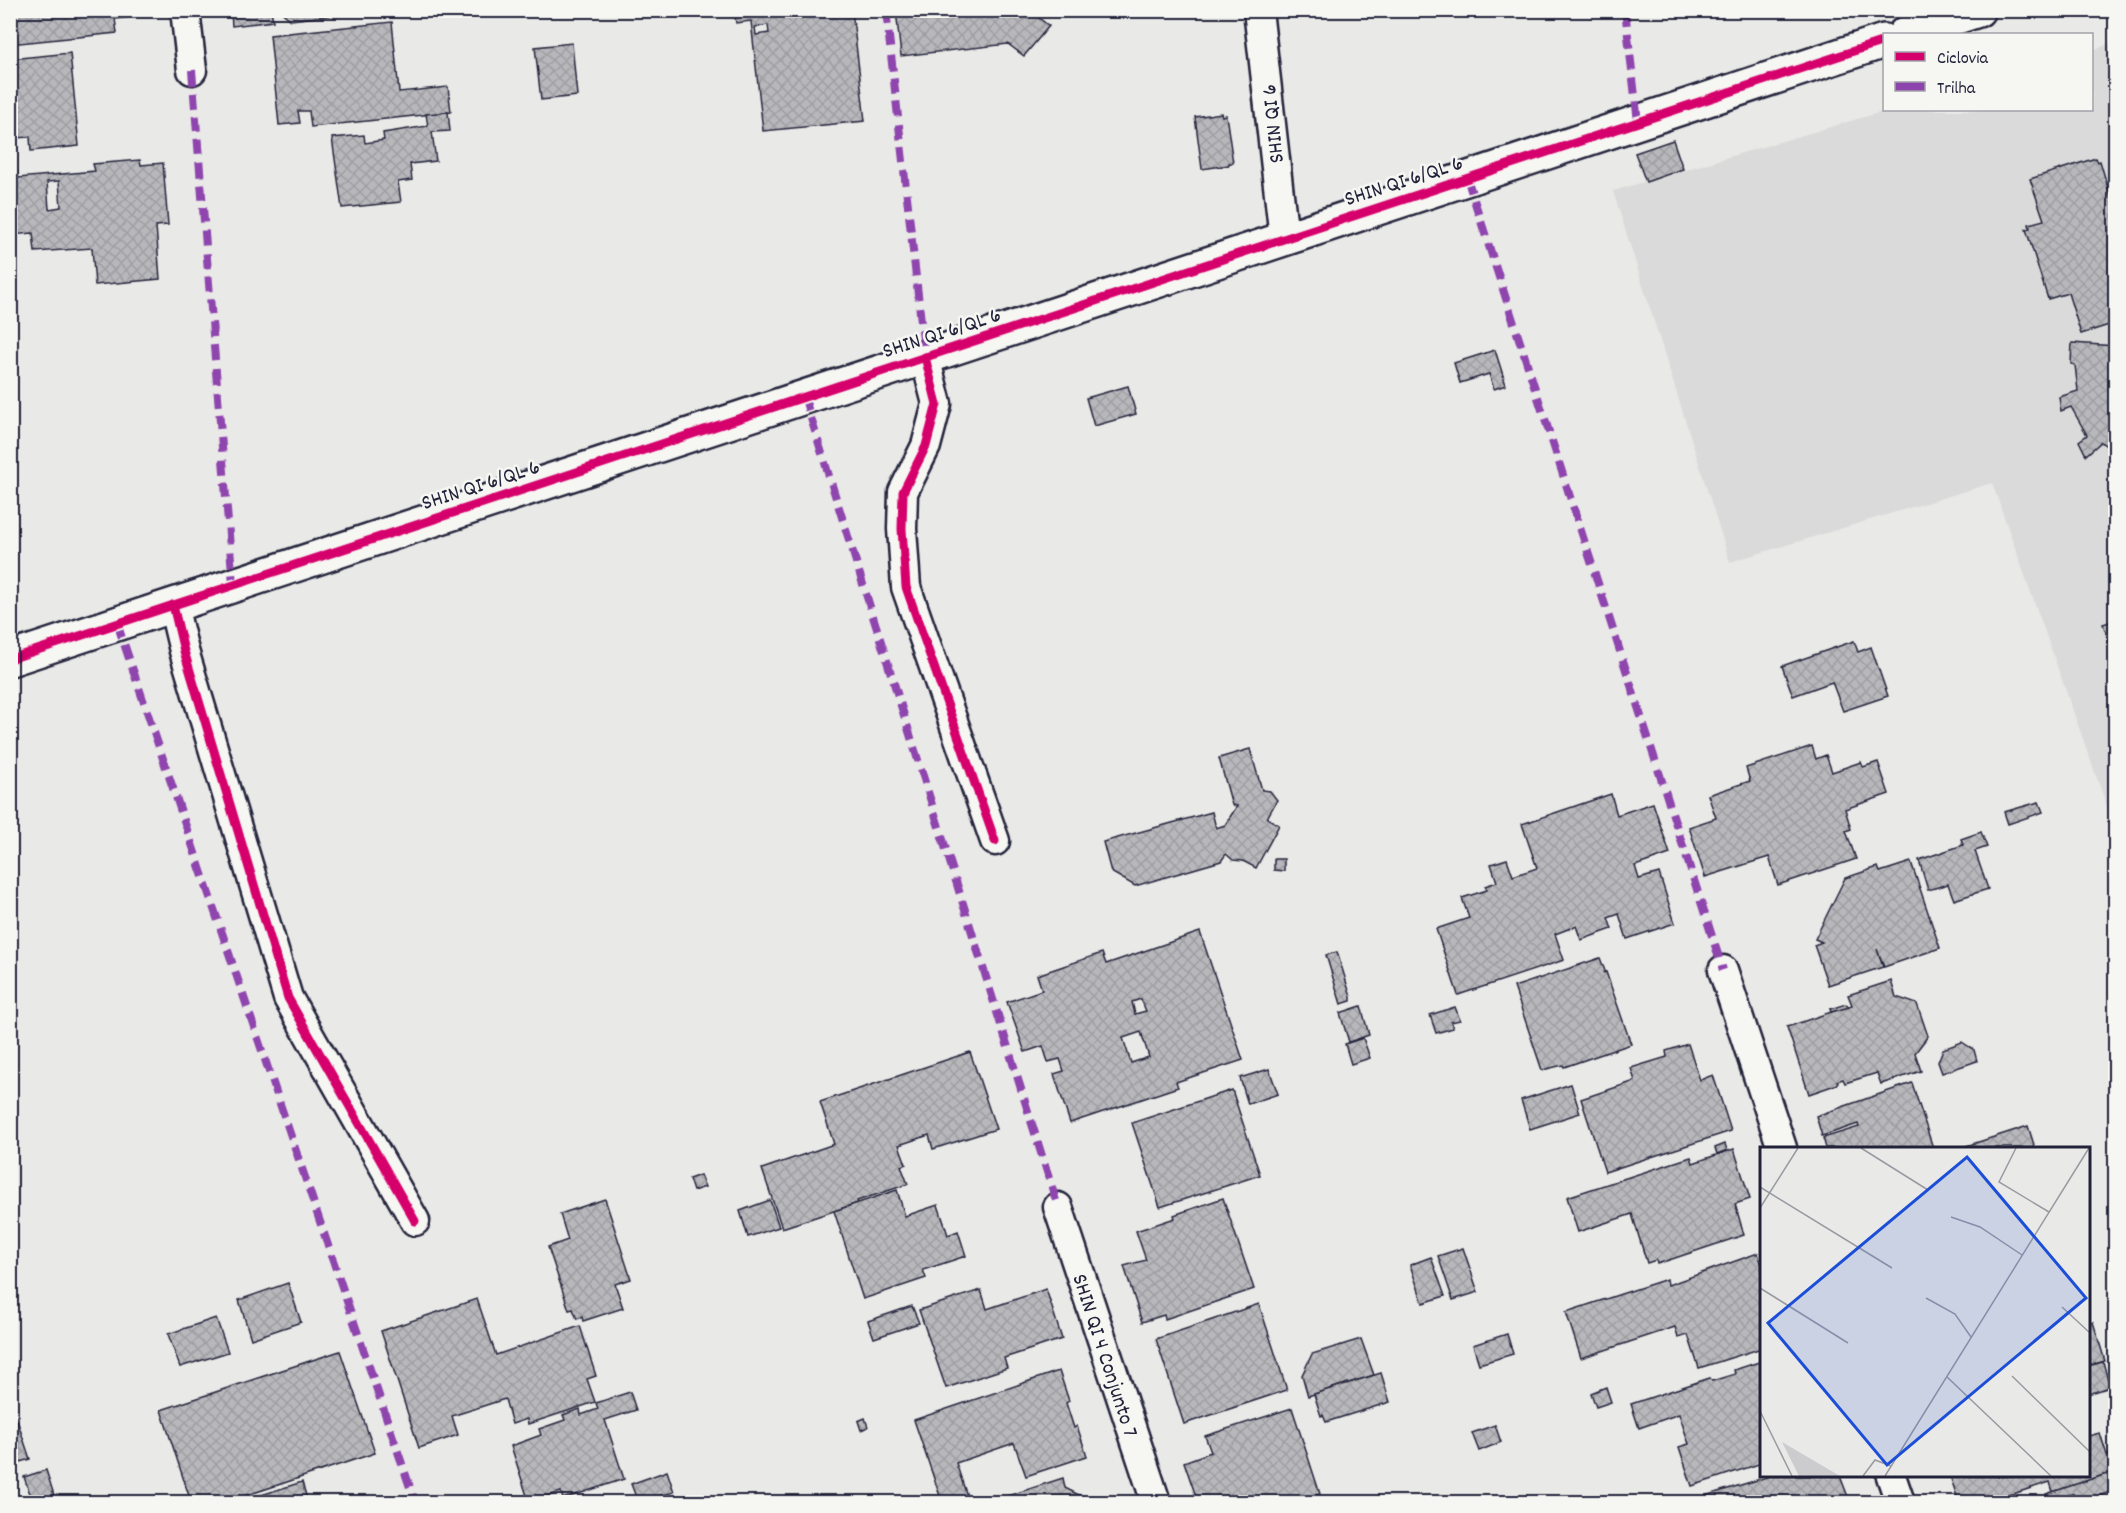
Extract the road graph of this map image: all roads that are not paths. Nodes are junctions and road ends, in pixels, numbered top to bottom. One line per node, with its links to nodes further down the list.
1 (184, 10): 6 (street)
2 (1258, 10): 7 (street, SHIN QI 6)
3 (1978, 10): 4 (street)
4 (1908, 33)
5 (1883, 41): 7 (street, SHIN QI 6/QL 6)
6 (192, 70)
7 (1284, 238): 8 (street, SHIN QI 6/QL 6)
8 (925, 357): 9 (street, SHIN QI 6/QL 6); 11 (street)
9 (173, 605): 10 (street, SHIN QI 6/QL 6); 15 (street)
10 (10, 659)
11 (995, 842)
12 (1723, 970): 13 (street)
13 (1781, 1147)
14 (1058, 1207): 17 (street, SHIN QI 4 Conjunto 7)
15 (415, 1221)
16 (1891, 1477): 18 (street)
17 (1156, 1503)
18 (1900, 1503)

